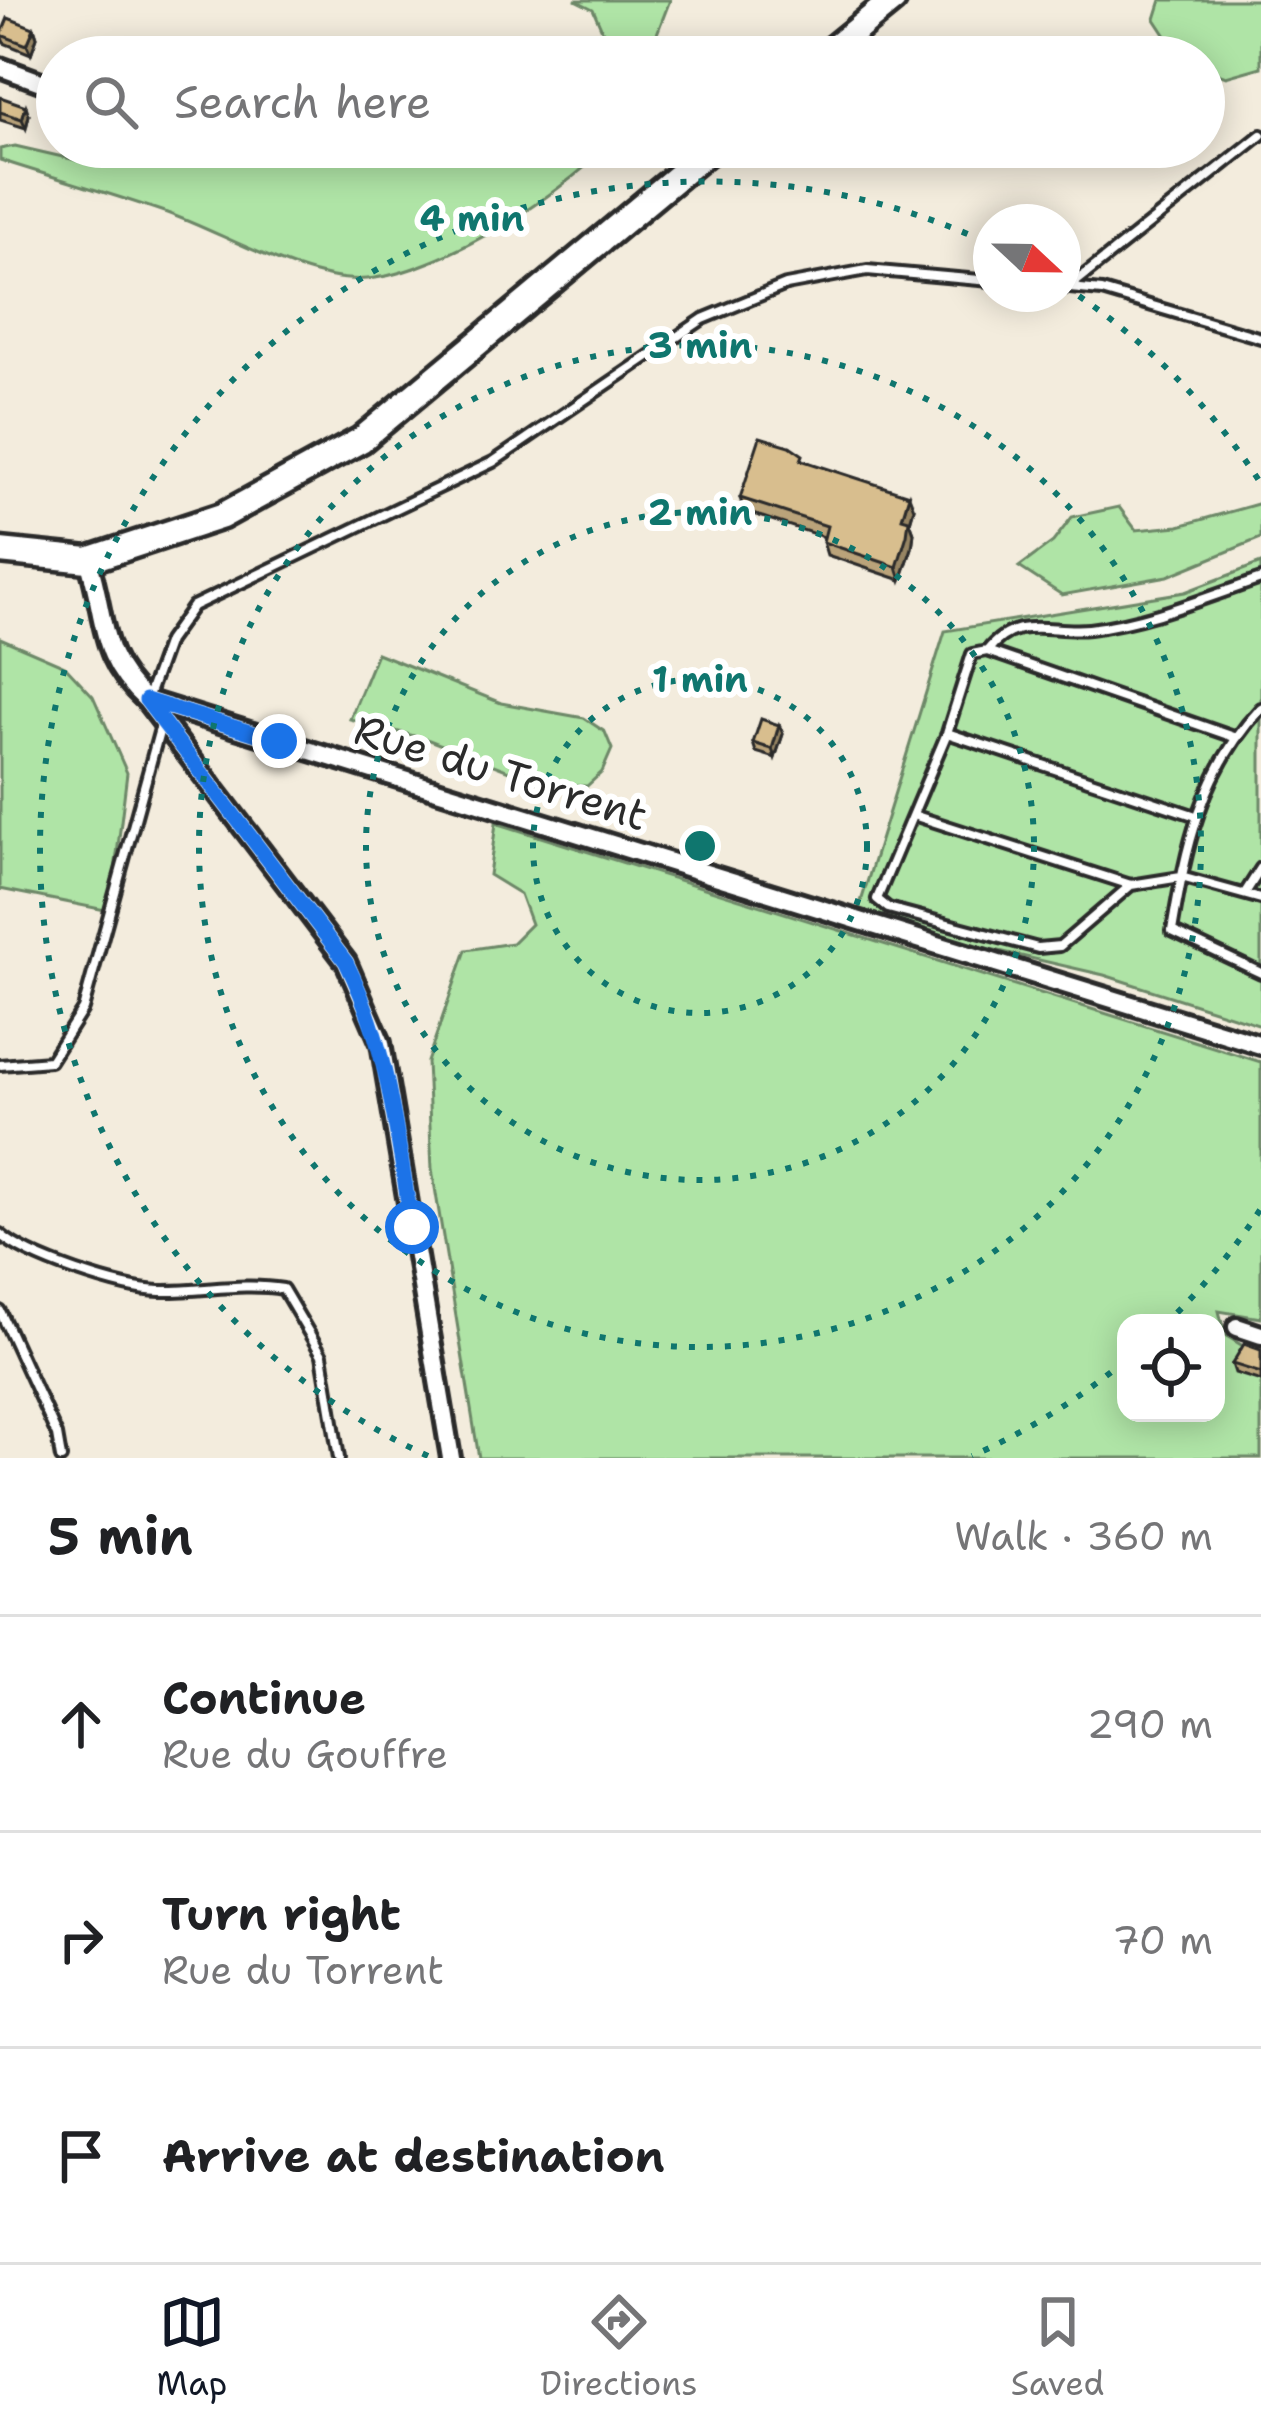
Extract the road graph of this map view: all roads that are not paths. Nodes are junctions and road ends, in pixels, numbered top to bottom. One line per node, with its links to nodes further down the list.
1 (893, 0): 2 (main road)
2 (849, 36)
3 (0, 67): 4 (street)
4 (36, 80)
5 (1261, 135): 6 (lane)
6 (1225, 163)
7 (688, 168): 14 (main road)
8 (1219, 168): 9 (lane)
9 (1081, 276)
10 (973, 279): 17 (lane)
11 (1081, 289): 12 (lane)
12 (1261, 338)
13 (0, 551): 14 (main road)
14 (88, 560): 17 (street)
15 (1261, 579): 16 (lane)
16 (987, 651): 20 (lane); 21 (lane)
17 (146, 700): 19 (street); 30 (street, Rue du Torrent)
18 (1261, 708): 21 (lane)
19 (162, 720): 31 (lane); 38 (street)
20 (947, 733): 22 (lane); 23 (lane)
21 (1234, 737): 23 (lane)
22 (913, 815): 26 (lane); 26 (lane)
23 (1193, 815): 25 (lane)
24 (1261, 868): 27 (lane)
25 (1181, 877): 26 (lane); 27 (lane); 29 (lane)
26 (1132, 885)
27 (1245, 893): 28 (lane)
28 (1261, 899)
29 (1261, 973)
30 (1261, 1045)
31 (0, 1065)
32 (0, 1234): 37 (lane)
33 (0, 1312): 36 (lane)
34 (1237, 1327): 35 (street)
35 (1261, 1335)
36 (61, 1458)
37 (339, 1458)
38 (451, 1458)

